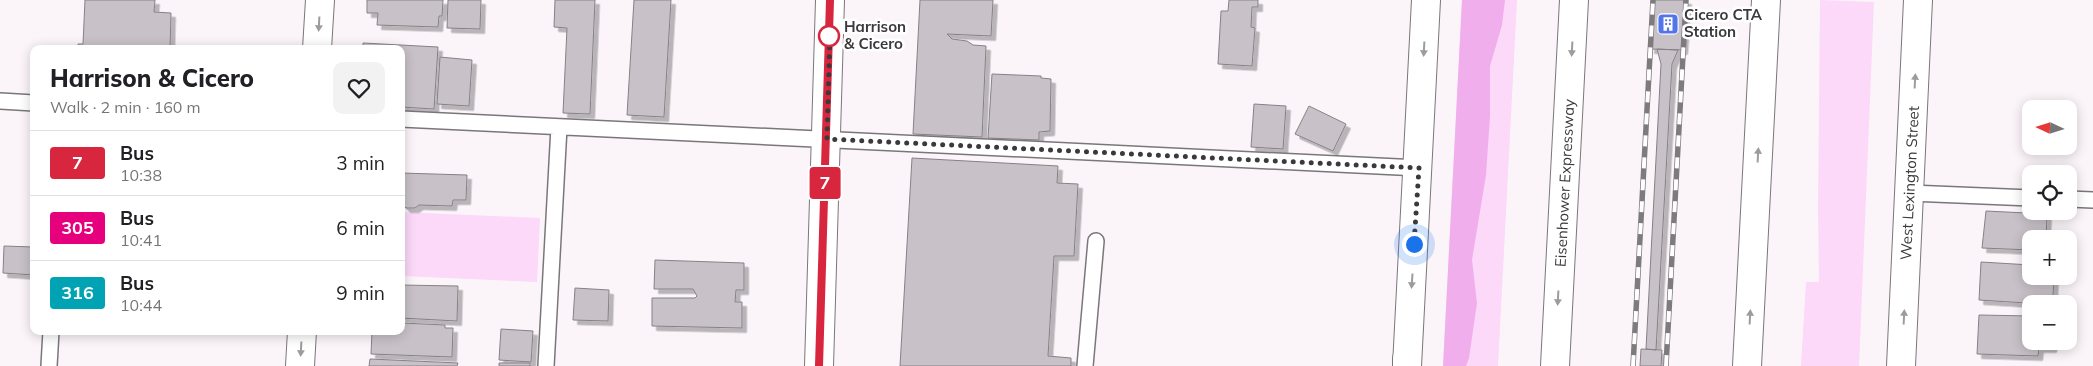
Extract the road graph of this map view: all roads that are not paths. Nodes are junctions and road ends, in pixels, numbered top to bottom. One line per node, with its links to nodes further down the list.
1 (320, 0): 7 (main road, one-way to 7)
2 (830, 0): 12 (main road)
3 (1426, 0): 13 (main road, one-way to 13)
4 (1574, 0): 27 (main road, Eisenhower Expressway, one-way to 27)
5 (1766, 0): 28 (main road, one-way to 5)
6 (1918, 0): 14 (main road, West Lexington Street, one-way to 6)
7 (317, 45)
8 (0, 102): 9 (lane)
9 (30, 103)
10 (405, 119): 11 (lane)
11 (559, 127): 12 (lane); 24 (lane)
12 (827, 139): 13 (lane); 25 (main road)
13 (1419, 168): 21 (main road, one-way to 21)
14 (1910, 193): 15 (lane); 29 (main road, West Lexington Street, one-way to 14)
15 (2022, 198)
16 (2077, 200): 17 (lane)
17 (2093, 200)
18 (1096, 241): 26 (lane)
19 (51, 335): 22 (lane)
20 (302, 335): 23 (main road, one-way to 23)
21 (1407, 364)
22 (49, 366)
23 (300, 366)
24 (546, 366)
25 (819, 366)
26 (1085, 366)
27 (1555, 366)
28 (1747, 366)
29 (1901, 366)

